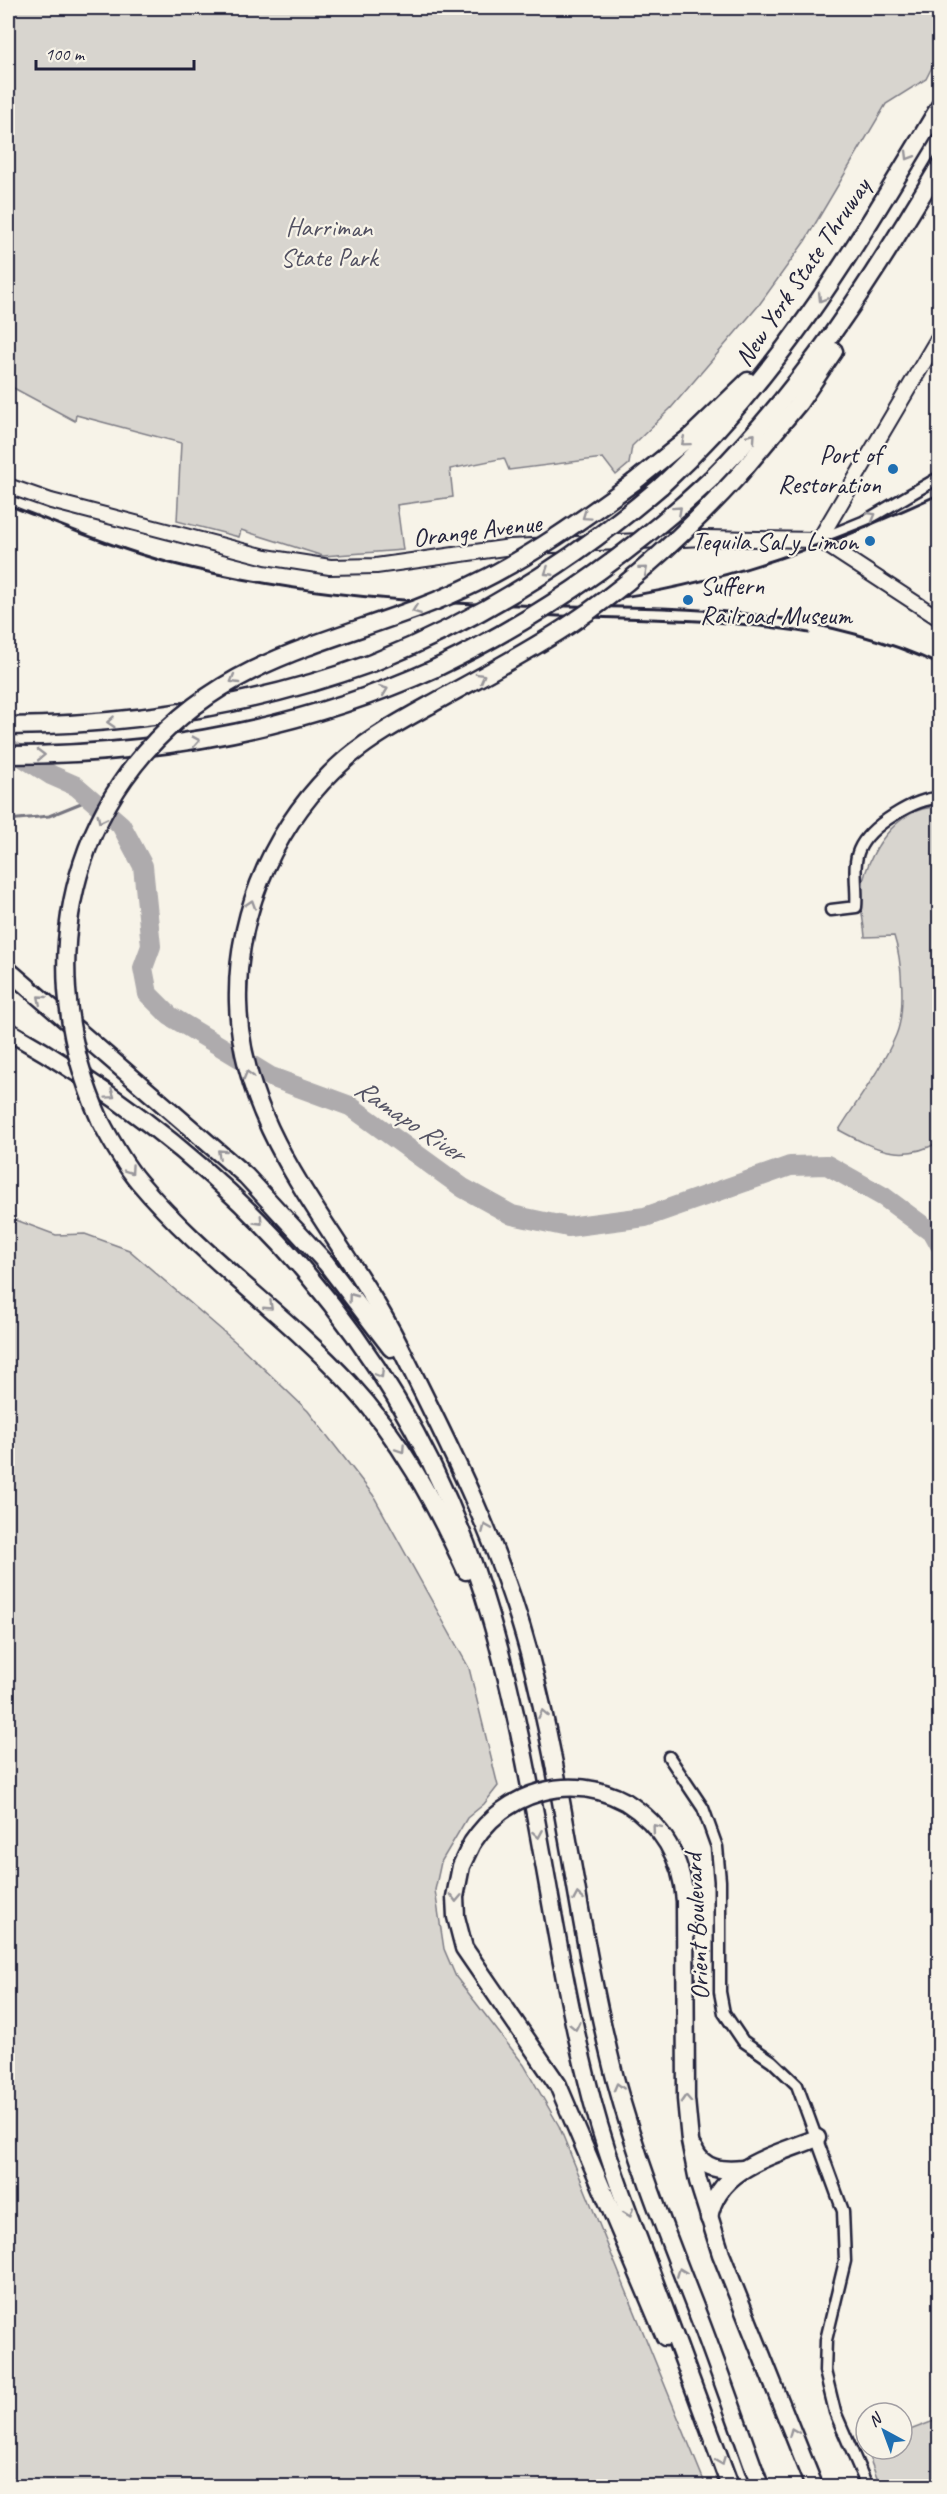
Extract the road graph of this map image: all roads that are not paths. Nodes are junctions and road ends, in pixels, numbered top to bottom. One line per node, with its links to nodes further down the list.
1 (939, 106): 4 (highway, New York State Thruway, one-way to 4)
2 (939, 165): 3 (highway)
3 (890, 248): 11 (highway, one-way to 3, bridge); 16 (highway, one-way to 3, bridge)
4 (802, 328): 10 (highway, New York State Thruway, one-way to 10, bridge); 17 (highway, one-way to 17, bridge)
5 (939, 335): 8 (main road)
6 (939, 477): 8 (street, one-way to 6)
7 (8, 486): 8 (main road, Orange Avenue)
8 (819, 540): 9 (main road)
9 (936, 612)
10 (8, 726)
11 (8, 755)
12 (939, 798): 13 (street)
13 (831, 910)
14 (8, 970): 16 (highway, one-way to 14)
15 (8, 1031): 17 (highway, one-way to 17)
16 (413, 1377): 23 (highway, one-way to 16)
17 (502, 1659): 24 (highway, one-way to 24)
18 (669, 1758): 19 (street, Orient Boulevard)
19 (817, 2138): 21 (highway); 29 (street, Orient Boulevard)
20 (690, 2141): 21 (highway); 22 (highway); 24 (highway, one-way to 24, bridge)
21 (744, 2168): 22 (highway)
22 (709, 2219): 28 (highway, one-way to 22)
23 (702, 2326): 26 (highway); 27 (highway)
24 (711, 2436): 25 (highway, one-way to 25)
25 (730, 2487)
26 (760, 2487)
27 (771, 2487)
28 (814, 2487)
29 (867, 2487)

